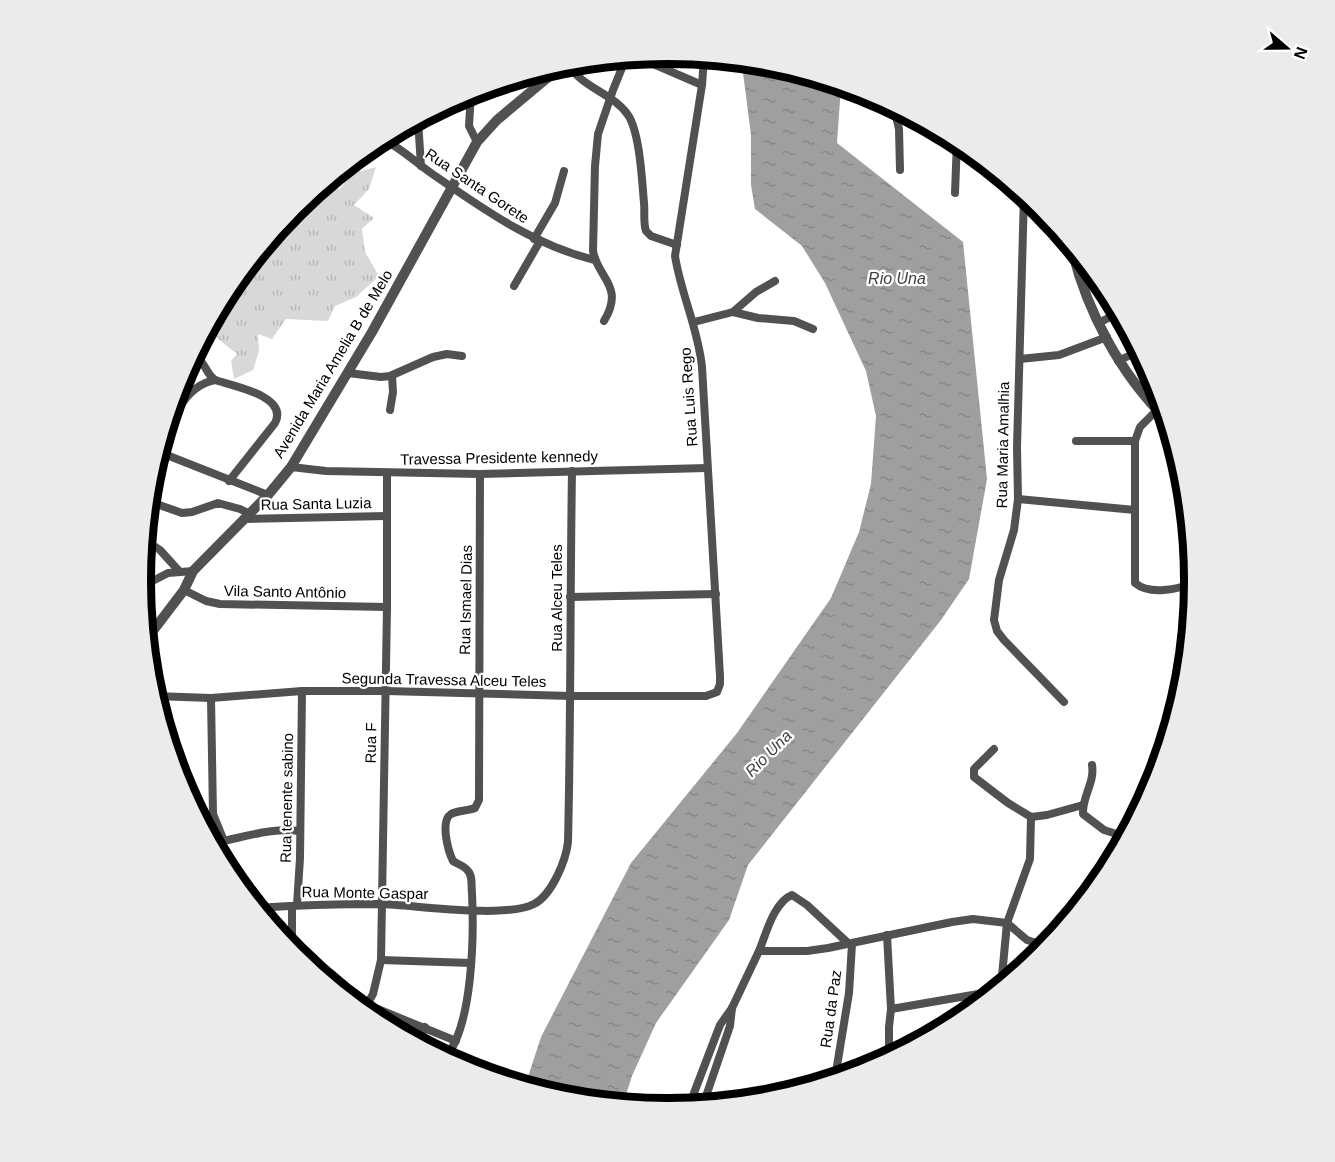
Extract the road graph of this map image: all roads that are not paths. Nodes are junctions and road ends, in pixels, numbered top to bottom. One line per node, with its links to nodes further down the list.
1 (655, 65): 6 (street)
2 (703, 66): 6 (street, Rua Luis Rego)
3 (622, 67): 7 (street)
4 (575, 73): 7 (street)
5 (546, 79): 11 (street, Avenida Maria Amelia B de Melo)
6 (702, 85): 21 (street, Rua Luis Rego)
7 (610, 98): 21 (street); 22 (street)
8 (470, 104): 11 (street)
9 (897, 120): 15 (street)
10 (419, 129): 14 (street)
11 (477, 142): 17 (street, Avenida Maria Amelia B de Melo)
12 (393, 145): 14 (street, Rua Santa Gorete)
13 (957, 154): 18 (street)
14 (421, 166): 17 (street, Rua Santa Gorete)
15 (900, 170)
16 (564, 171): 20 (street)
17 (452, 187): 20 (street, Rua Santa Gorete); 38 (street, Avenida Maria Amelia B de Melo)
18 (955, 193)
19 (1024, 207): 35 (street, Rua Maria Amalhia)
20 (537, 240): 22 (street, Rua Santa Gorete); 25 (street)
21 (677, 245): 29 (street, Rua Luis Rego)
22 (594, 260): 28 (street)
23 (1078, 268): 30 (street)
24 (775, 281): 26 (street)
25 (514, 286)
26 (733, 312): 29 (street); 31 (street)
27 (1111, 316): 30 (street)
28 (604, 321)
29 (694, 322): 49 (street, Rua Luis Rego)
30 (1099, 323): 32 (street)
31 (813, 329)
32 (1107, 337): 35 (street); 37 (street)
33 (1132, 354): 37 (street)
34 (462, 356): 39 (street)
35 (1020, 359): 55 (street, Rua Maria Amalhia)
36 (201, 360): 40 (street)
37 (1118, 361): 41 (street)
38 (348, 373): 39 (street); 48 (street, Avenida Maria Amelia B de Melo)
39 (392, 376): 43 (street)
40 (215, 380): 42 (street); 53 (street)
41 (1153, 406)
42 (181, 407)
43 (390, 410)
44 (1156, 411): 46 (street)
45 (1076, 441): 46 (street)
46 (1135, 441): 57 (street)
47 (167, 455): 53 (street)
48 (291, 467): 51 (street, Travessa Presidente kennedy); 54 (street, Avenida Maria Amelia B de Melo)
49 (707, 468): 50 (street, Travessa Presidente kennedy); 66 (street, Rua Luis Rego)
50 (572, 471): 52 (street, Travessa Presidente kennedy); 67 (street, Rua Alceu Teles)
51 (387, 473): 52 (street, Travessa Presidente kennedy); 58 (street, Rua F)
52 (480, 474): 73 (street, Rua Ismael Dias)
53 (229, 481): 54 (street)
54 (268, 495): 59 (street, Avenida Maria Amelia B de Melo)
55 (1018, 499): 57 (street); 77 (street, Rua Maria Amalhia)
56 (157, 504): 59 (street)
57 (1135, 510): 64 (street)
58 (387, 516): 59 (street, Rua Santa Luzia); 68 (street, Rua F)
59 (247, 517): 62 (street, Avenida Maria Amelia B de Melo)
60 (152, 545): 61 (street)
61 (179, 571): 62 (street); 63 (street)
62 (193, 571): 65 (street, Avenida Maria Amelia B de Melo)
63 (151, 582)
64 (1184, 586)
65 (184, 590): 68 (street, Vila Santo Antônio); 69 (street, Avenida Maria Amelia B de Melo)
66 (716, 594): 67 (street); 70 (street, Rua Luis Rego)
67 (570, 597): 75 (street, Rua Alceu Teles)
68 (387, 607): 72 (street, Rua F)
69 (153, 630)
70 (720, 676): 75 (street, Segunda Travessa Alceu Teles)
71 (302, 691): 72 (street, Segunda Travessa Alceu Teles); 76 (street, Segunda Travessa Alceu Teles); 82 (street, Rua tenente sabino)
72 (386, 691): 73 (street, Segunda Travessa Alceu Teles); 86 (street, Rua F)
73 (478, 693): 75 (street, Segunda Travessa Alceu Teles); 89 (street, Rua Ismael Dias)
74 (164, 696): 76 (street, Segunda Travessa Alceu Teles)
75 (571, 696): 85 (street, Rua Alceu Teles)
76 (211, 698): 84 (street)
77 (1064, 702)
78 (994, 749): 81 (street)
79 (1092, 765): 80 (street)
80 (1083, 805): 81 (street); 83 (street)
81 (1031, 817): 90 (street)
82 (300, 831): 84 (street, Rua tenente sabino); 87 (street, Rua tenente sabino)
83 (1117, 834)
84 (224, 841)
85 (562, 867): 89 (street, Rua Monte Gaspar)
86 (381, 904): 87 (street, Rua Monte Gaspar); 89 (street, Rua Monte Gaspar); 96 (street, Rua F)
87 (295, 905): 88 (street, Rua Monte Gaspar); 92 (street, Rua tenente sabino)
88 (267, 907)
89 (473, 910): 97 (street)
90 (1007, 923): 91 (street); 93 (street); 98 (street)
91 (886, 935): 94 (street); 102 (street)
92 (293, 937)
93 (1036, 943)
94 (850, 944): 95 (street); 95 (street); 109 (street, Rua da Paz)
95 (759, 951): 101 (street)
96 (381, 960): 97 (street); 100 (street, Rua F)
97 (471, 963): 106 (street)
98 (1003, 973)
99 (977, 994): 102 (street)
100 (368, 1002)
101 (732, 1008): 110 (street); 111 (street)
102 (891, 1009): 107 (street)
103 (388, 1014): 104 (street)
104 (425, 1027): 105 (street); 106 (street)
105 (421, 1035)
106 (456, 1041): 108 (street)
107 (889, 1047)
108 (451, 1049)
109 (836, 1069)
110 (706, 1096)
111 (693, 1097)

